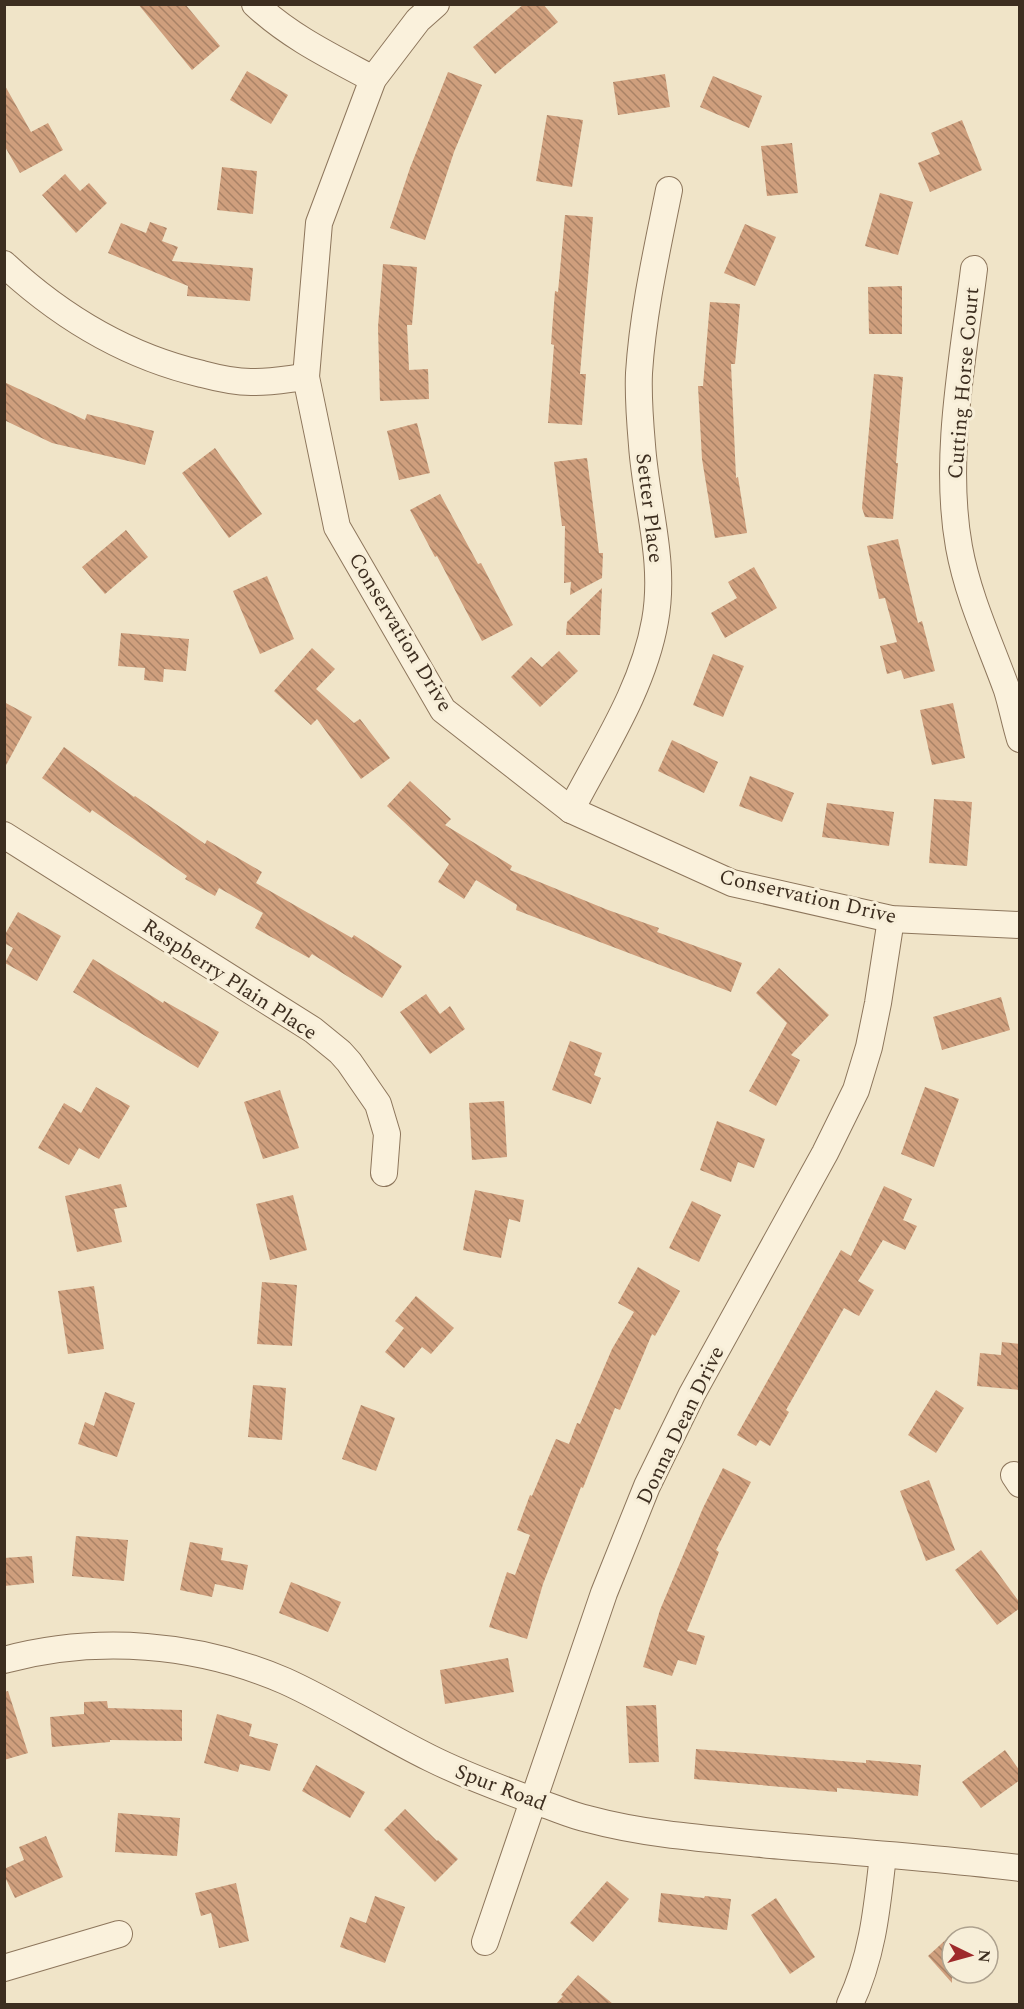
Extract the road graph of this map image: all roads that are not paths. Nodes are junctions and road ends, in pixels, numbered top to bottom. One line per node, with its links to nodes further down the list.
1 (255, 4): 3 (street)
2 (436, 4): 3 (street, Conservation Drive)
3 (373, 79): 7 (street, Conservation Drive)
4 (669, 190): 9 (street, Setter Place)
5 (4, 264): 7 (street)
6 (974, 269): 8 (street, Cutting Horse Court)
7 (306, 377): 9 (street, Conservation Drive)
8 (1020, 739)
9 (571, 810): 11 (street, Conservation Drive)
10 (4, 835): 13 (street, Raspberry Plain Place)
11 (891, 919): 12 (street, Conservation Drive); 15 (street, Donna Dean Drive)
12 (1020, 925)
13 (384, 1173)
14 (4, 1660): 15 (street, Spur Road)
15 (534, 1801): 16 (street, Spur Road); 19 (street, Donna Dean Drive)
16 (883, 1855): 17 (street, Spur Road); 21 (street)
17 (1020, 1868)
18 (118, 1934): 20 (street)
19 (485, 1942)
20 (4, 1968)
21 (850, 2004)

